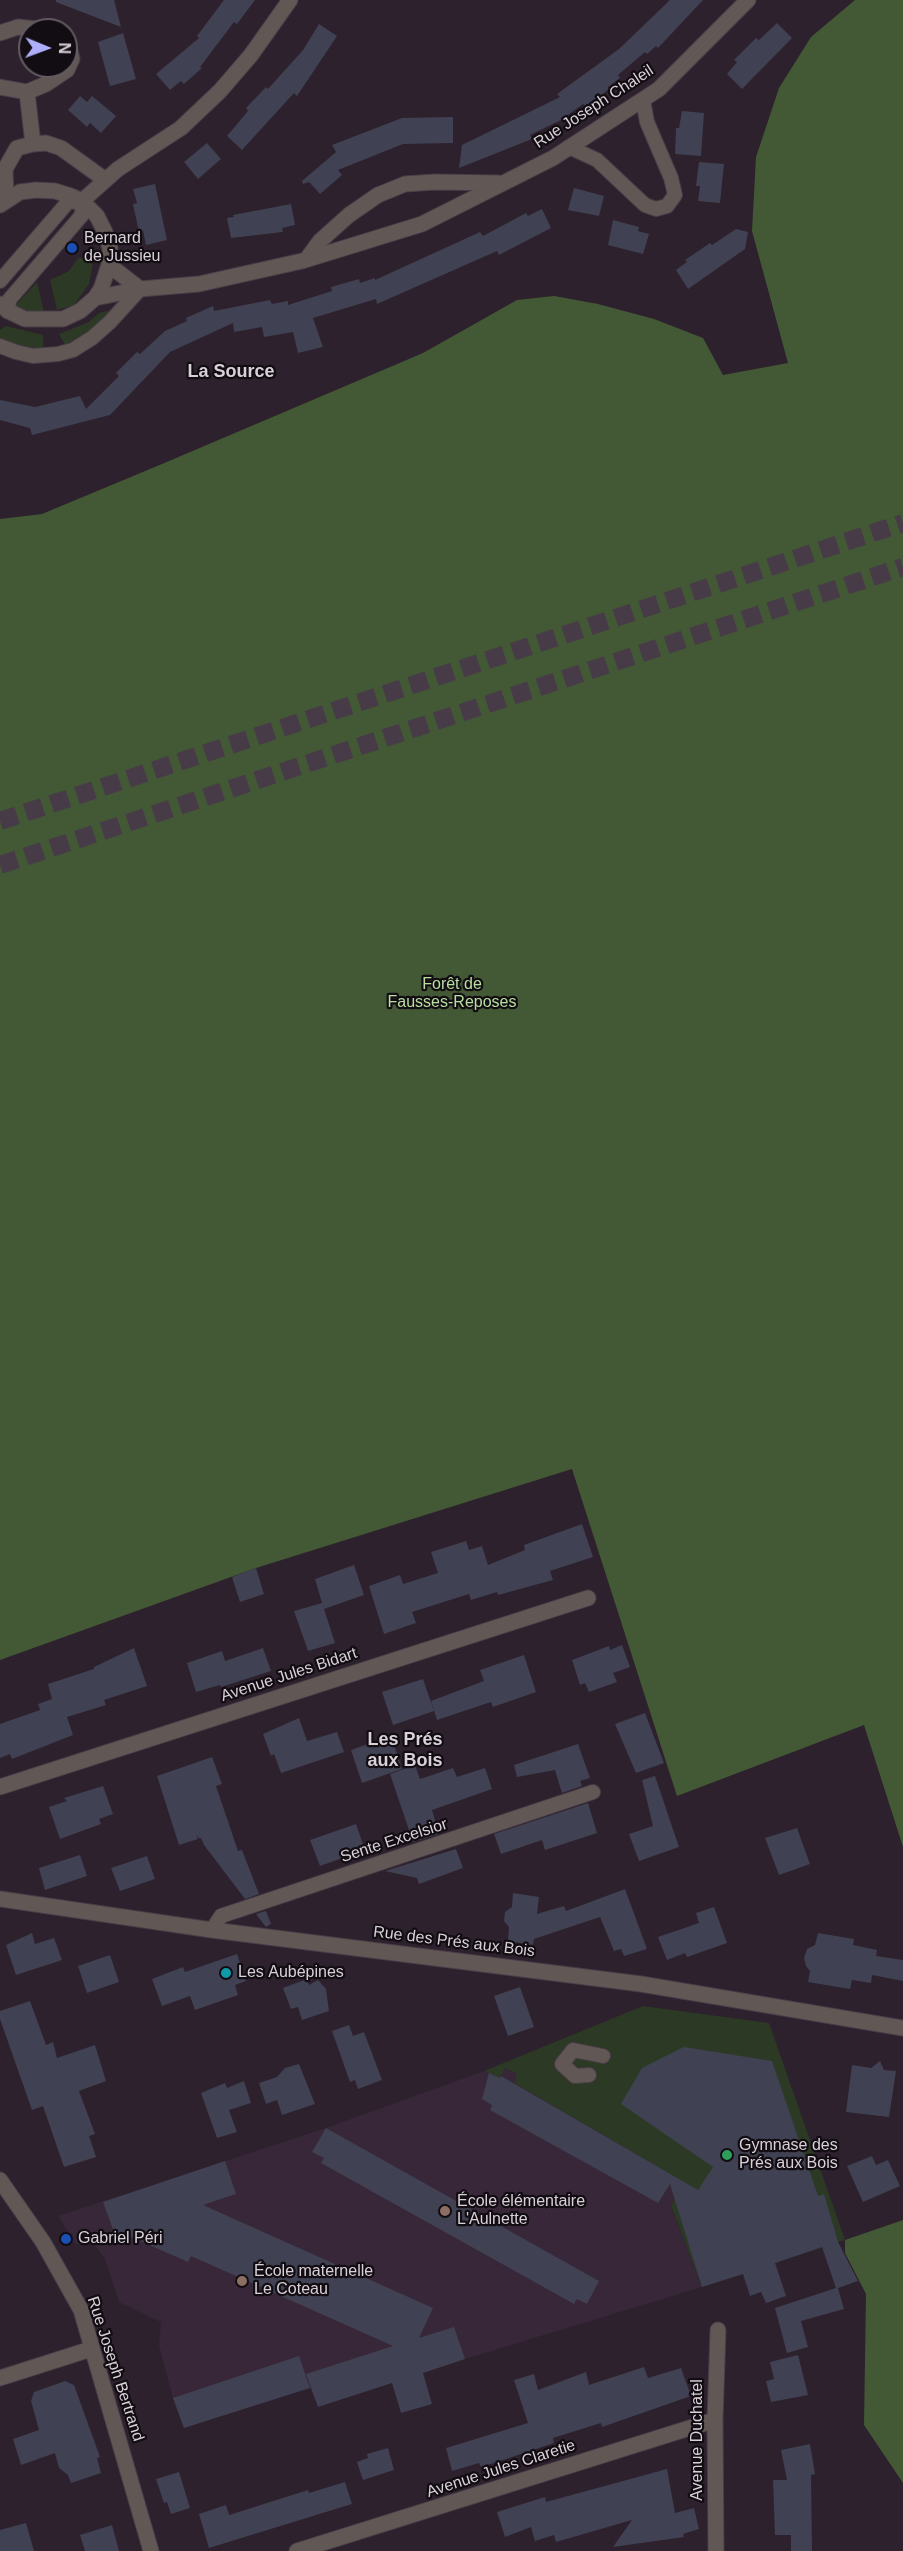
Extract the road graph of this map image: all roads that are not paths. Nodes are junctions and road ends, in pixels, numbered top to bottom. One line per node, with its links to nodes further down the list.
1 (290, 0): 11 (street)
2 (748, 0): 8 (street, Rue Joseph Chaleil)
3 (18, 27): 4 (street)
4 (0, 33)
5 (55, 78): 7 (street)
6 (0, 87): 7 (street)
7 (27, 92): 9 (street)
8 (643, 100): 10 (street, Rue Joseph Chaleil); 10 (lane)
9 (33, 144): 11 (street); 14 (street)
10 (569, 147): 12 (street, Rue Joseph Chaleil)
11 (104, 179): 13 (street)
12 (502, 183): 15 (street, Rue Joseph Chaleil); 15 (street, Rue Joseph Chaleil)
13 (82, 201): 14 (street); 16 (street); 17 (lane); 20 (lane)
14 (3, 202)
15 (307, 259): 18 (street, Rue Joseph Chaleil)
16 (110, 265): 18 (street); 19 (street)
17 (0, 281)
18 (140, 289): 19 (street, Rue Joseph Chaleil); 21 (lane)
19 (95, 298): 20 (street)
20 (3, 310)
21 (0, 346)
22 (588, 1598): 23 (street, Avenue Jules Bidart)
23 (0, 1787)
24 (593, 1792): 26 (lane, Sente Excelsior)
25 (0, 1899): 26 (street, Rue des Prés aux Bois)
26 (212, 1930): 27 (street, Rue des Prés aux Bois)
27 (903, 2028)
28 (603, 2056): 29 (lane)
29 (589, 2075)
30 (0, 2180): 32 (street, Rue Joseph Bertrand)
31 (718, 2330): 34 (street, Avenue Duchatel)
32 (92, 2349): 33 (street); 36 (street, Rue Joseph Bertrand)
33 (0, 2378)
34 (715, 2420): 35 (street, Avenue Jules Claretie); 38 (street, Avenue Duchatel)
35 (326, 2547): 37 (street, Avenue Jules Claretie)
36 (152, 2551)
37 (297, 2551)
38 (716, 2551)

